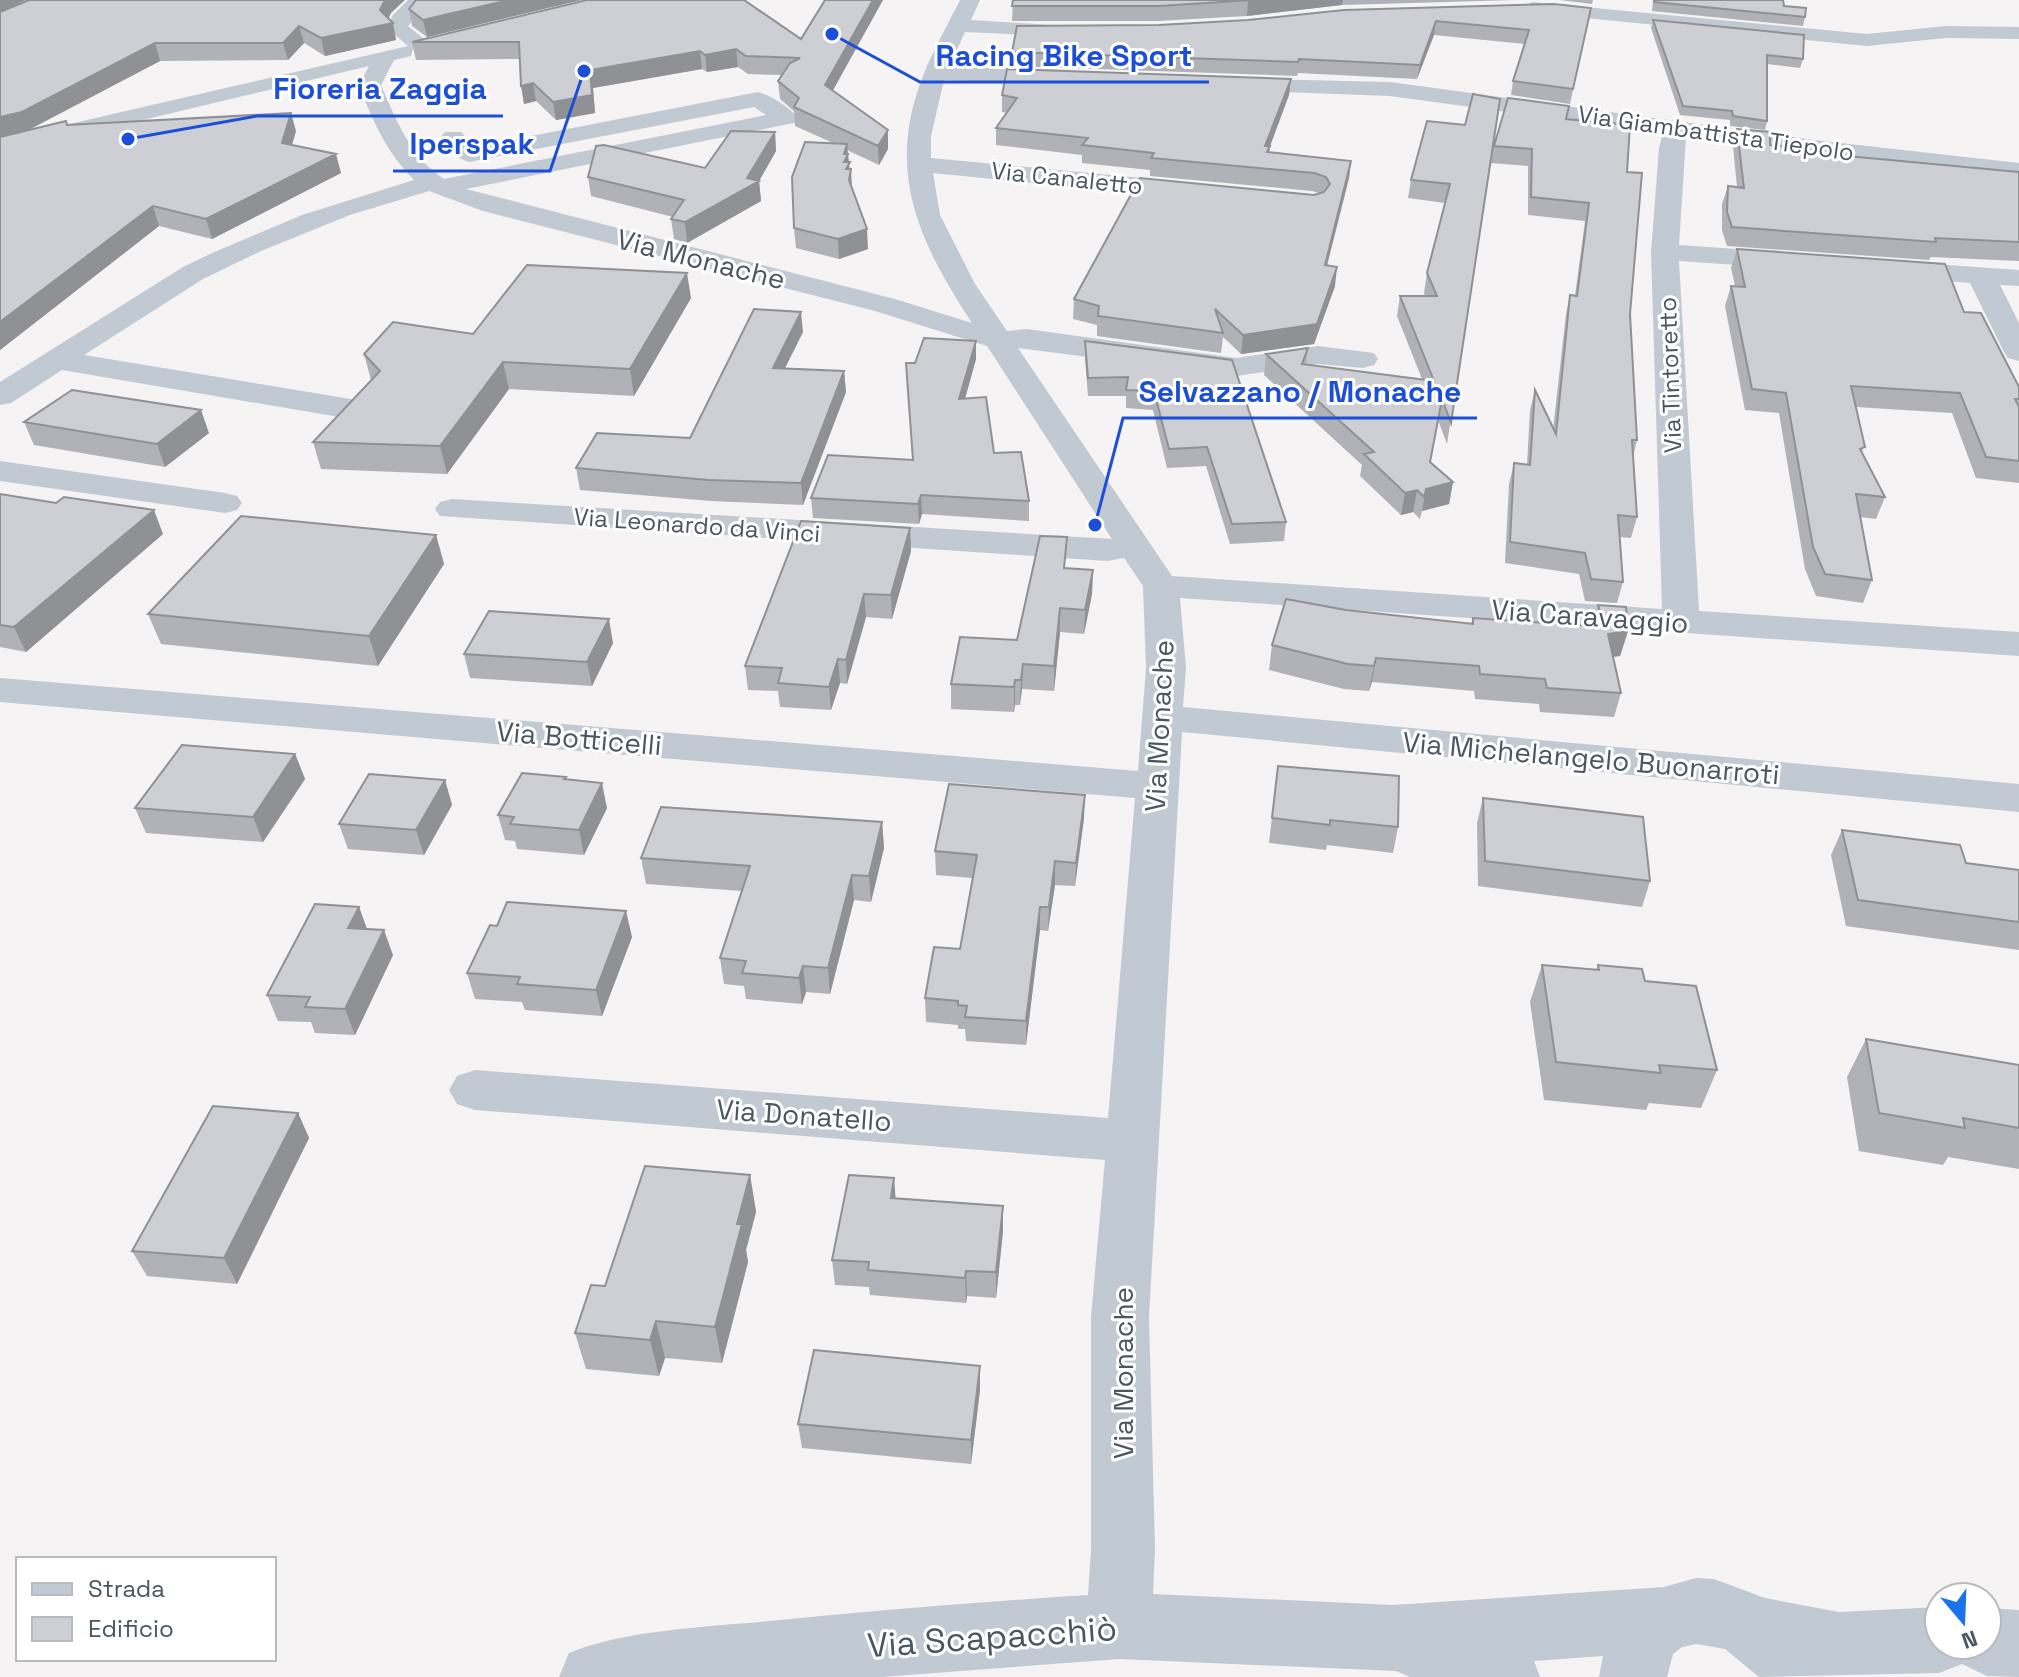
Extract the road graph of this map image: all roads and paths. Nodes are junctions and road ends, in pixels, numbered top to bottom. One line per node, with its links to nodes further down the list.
1 (419, 0): 9 (street)
2 (970, 0): 6 (street)
3 (1691, 0): 5 (street)
4 (1507, 8): 5 (street)
5 (1687, 23): 8 (street)
6 (958, 25): 7 (street); 10 (street)
7 (1102, 31)
8 (2019, 33)
9 (385, 56): 11 (street); 14 (street)
10 (935, 73): 12 (street); 18 (street)
11 (291, 75): 14 (street); 16 (street)
12 (1081, 78)
13 (1204, 82): 15 (street, Via Giambattista Tiepolo)
14 (370, 85): 17 (street, Via Monache)
15 (1676, 128): 19 (street, Via Giambattista Tiepolo); 22 (street, Via Tintoretto)
16 (0, 147)
17 (401, 148): 20 (street, Via Monache); 20 (street)
18 (919, 164): 21 (street, Via Canaletto); 27 (street)
19 (2019, 170)
20 (437, 185): 28 (street, Via Monache); 32 (street)
21 (1217, 193)
22 (1665, 252): 23 (street); 40 (street, Via Tintoretto)
23 (1814, 263)
24 (1860, 266): 25 (street)
25 (1981, 276): 26 (street); 30 (street)
26 (2019, 278)
27 (943, 289): 28 (street); 29 (street)
28 (885, 305): 29 (street, Via Monache)
29 (1001, 341): 31 (street, Via Monache); 38 (street)
30 (2019, 352)
31 (1363, 359)
32 (57, 360): 33 (street); 34 (street)
33 (0, 396)
34 (357, 410)
35 (0, 471): 36 (street)
36 (225, 503)
37 (452, 509): 38 (street, Via Leonardo da Vinci)
38 (1133, 546): 39 (street)
39 (1161, 586): 40 (street, Via Caravaggio); 43 (street, Via Monache)
40 (1681, 622): 41 (street, Via Caravaggio)
41 (2019, 644)
42 (0, 690): 44 (street, Via Botticelli)
43 (1162, 718): 44 (street, Via Monache); 45 (street, Via Michelangelo Buonarroti)
44 (1157, 786): 47 (street, Via Monache)
45 (2019, 798)
46 (475, 1090): 47 (street, Via Donatello)
47 (1132, 1141): 49 (street, Via Monache)
48 (1662, 1619): 50 (street, Via Scapacchiò); 51 (street, Via Scapacchiò); 56 (street)
49 (1119, 1626): 51 (street, Via Scapacchiò); 53 (street, Via Scapacchiò)
50 (1758, 1630): 52 (street, Via Scapacchiò); 57 (street, Via Scapacchiò)
51 (1393, 1638): 55 (street, Via Scapacchiò)
52 (1923, 1641)
53 (680, 1671): 54 (street, Via Scapacchiò)
54 (593, 1677)
55 (1506, 1677)
56 (1633, 1677)
57 (1803, 1677)

